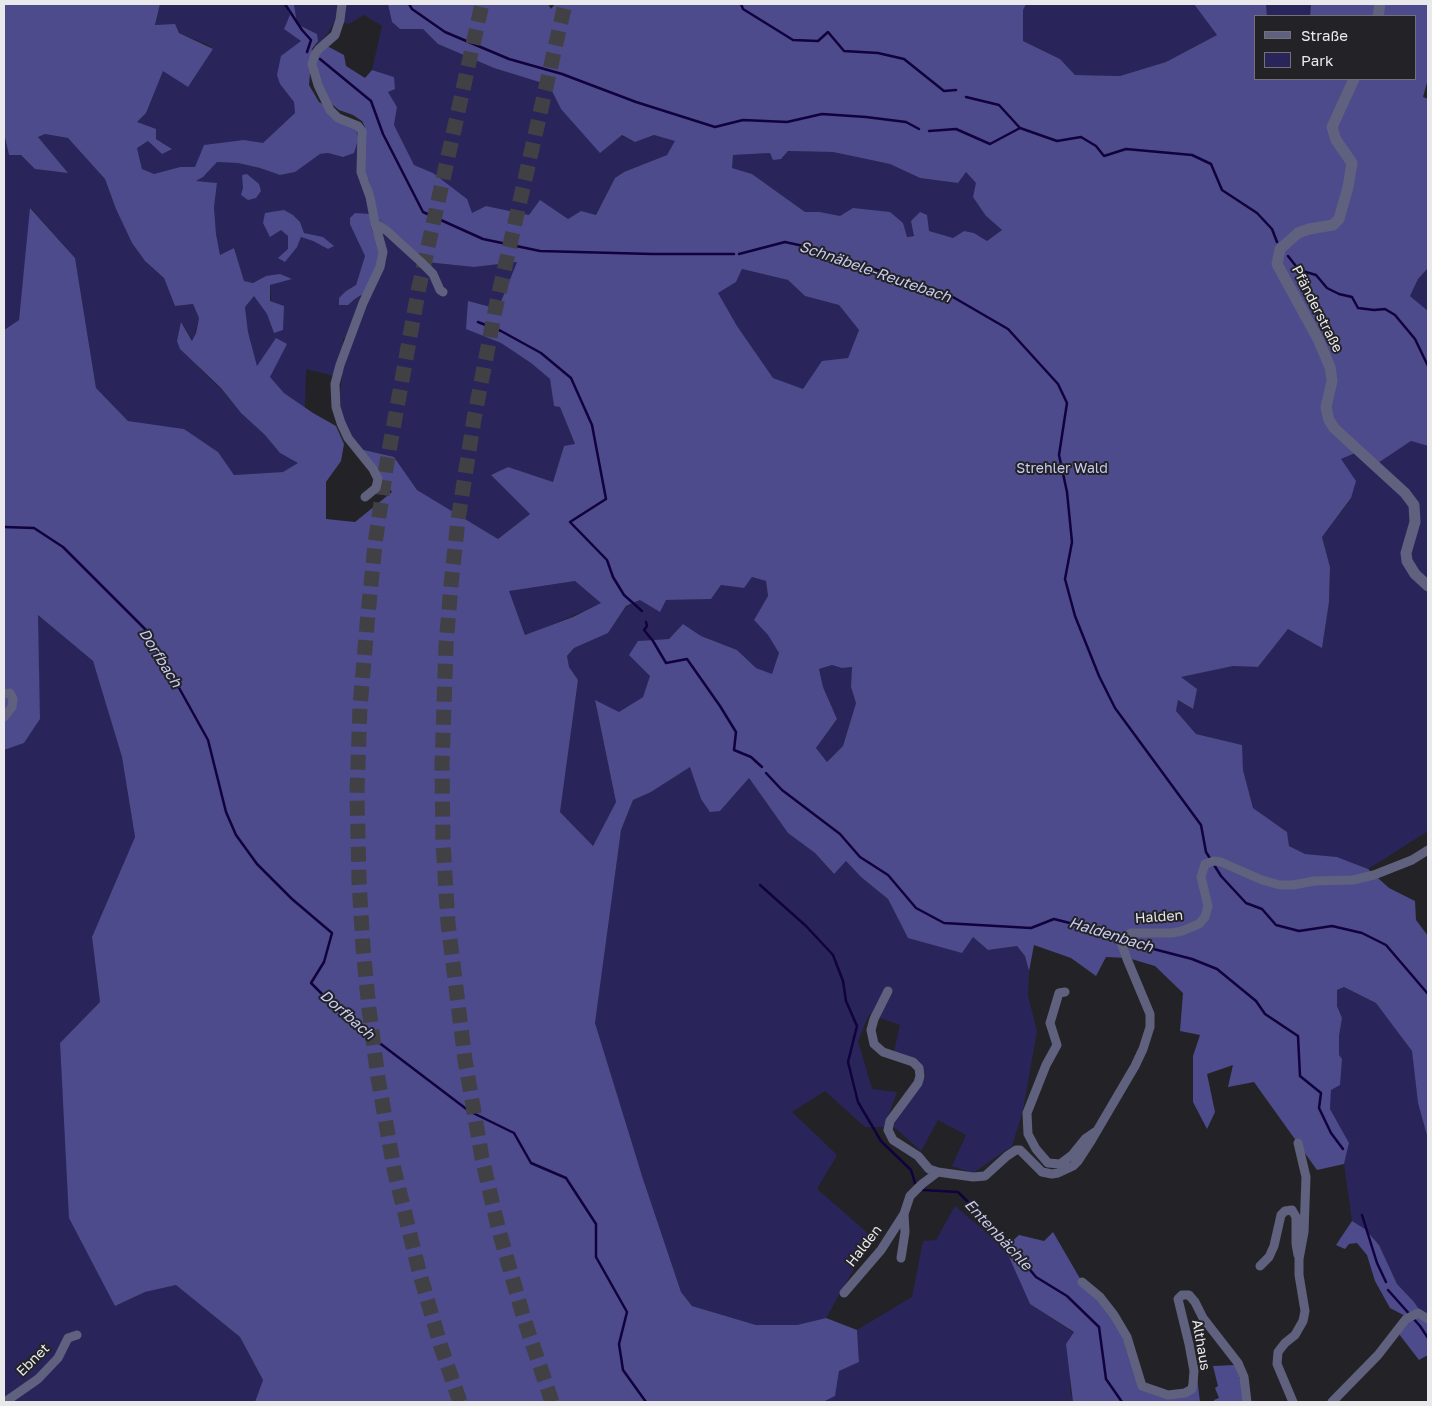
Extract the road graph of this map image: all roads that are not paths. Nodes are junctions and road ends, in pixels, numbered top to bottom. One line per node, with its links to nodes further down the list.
1 (342, 4): 3 (street)
2 (1354, 80): 6 (street, Pfänderstraße)
3 (375, 223): 4 (street); 5 (street)
4 (443, 292)
5 (365, 497)
6 (1428, 586)
7 (4, 694): 8 (street)
8 (4, 717)
9 (1428, 850): 12 (street, Halden)
10 (888, 991): 14 (street, Halden)
11 (1065, 992): 12 (street, Halden)
12 (1099, 1128): 14 (street, Halden)
13 (1298, 1143): 17 (street)
14 (938, 1172): 15 (street, Halden)
15 (904, 1214): 16 (street, Halden); 20 (street, Halden)
16 (901, 1258)
17 (1299, 1259): 18 (street); 25 (street)
18 (1260, 1266)
19 (1082, 1282): 24 (street, Althaus)
20 (844, 1293)
21 (1428, 1319): 26 (street)
22 (77, 1335): 23 (street, Ebnet)
23 (5, 1402)
24 (1247, 1402)
25 (1293, 1402)
26 (1332, 1402)

